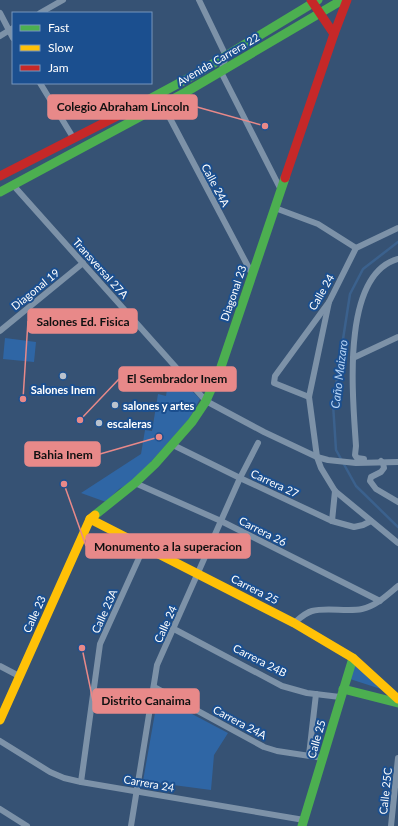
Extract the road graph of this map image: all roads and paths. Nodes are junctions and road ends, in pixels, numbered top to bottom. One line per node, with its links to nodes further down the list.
1 (63, 0): 6 (street)
2 (199, 0): 12 (street)
3 (342, 0): 8 (street, Avenida Carrera 22)
4 (347, 0): 10 (street, Diagonal 23)
5 (313, 1): 8 (street); 12 (street, Avenida Carrera 22)
6 (42, 12)
7 (0, 13): 9 (street)
8 (319, 13): 10 (street); 13 (street, Avenida Carrera 22)
9 (11, 30): 11 (street)
10 (334, 34): 19 (street, Diagonal 23)
11 (0, 36)
12 (226, 56): 13 (street); 16 (street, Avenida Carrera 22)
13 (221, 72): 15 (street, Avenida Carrera 22); 19 (street)
14 (41, 84): 16 (street)
15 (163, 105): 18 (street, Avenida Carrera 22); 26 (street, Calle 24A)
16 (74, 139): 17 (street, Avenida Carrera 22)
17 (0, 176)
18 (13, 185): 20 (street, Avenida Carrera 22); 25 (street, Transversal 27A)
19 (281, 190): 21 (street, Diagonal 23)
20 (0, 192)
21 (275, 208): 23 (street); 26 (street, Diagonal 23)
22 (398, 228): 23 (street)
23 (356, 248): 27 (street, Calle 24)
24 (398, 259): 30 (street)
25 (83, 263): 28 (street, Diagonal 19); 32 (street, Transversal 27A)
26 (252, 274): 32 (street, Diagonal 23)
27 (329, 302): 31 (street); 31 (street, Calle 24)
28 (0, 331)
29 (398, 337): 30 (street)
30 (353, 358): 37 (street)
31 (309, 397): 35 (street)
32 (206, 401): 34 (street, Diagonal 23); 35 (street)
33 (258, 443): 38 (street, Calle 24)
34 (173, 445): 38 (street, Carrera 27); 39 (street, Diagonal 23)
35 (317, 457): 37 (street); 40 (street)
36 (398, 462): 37 (street)
37 (383, 463): 41 (street)
38 (240, 478): 43 (street, Calle 24); 44 (street, Carrera 27)
39 (135, 483): 42 (street, Diagonal 23); 43 (street, Carrera 26)
40 (335, 492): 44 (street); 45 (street)
41 (398, 502)
42 (90, 519): 47 (street, Carrera 25); 55 (street, Calle 23)
43 (221, 521): 48 (street, Calle 24); 50 (street, Carrera 26)
44 (332, 521): 45 (street, Carrera 27)
45 (371, 521): 46 (street)
46 (398, 543)
47 (144, 547): 48 (street, Carrera 25); 66 (street, Calle 23A)
48 (198, 574): 51 (street, Carrera 25); 52 (street, Calle 24)
49 (398, 586): 50 (street)
50 (380, 601): 51 (street)
51 (294, 623): 53 (street, Carrera 25)
52 (174, 629): 56 (street, Calle 24); 58 (street, Carrera 24B)
53 (353, 658): 57 (street, Calle 25); 59 (street, Carrera 25)
54 (0, 666): 55 (street)
55 (19, 676): 61 (street, Calle 23)
56 (154, 687): 63 (street, Carrera 24A); 67 (street, Calle 24)
57 (341, 693): 58 (street, Carrera 24B); 60 (street, Carrera 24B); 64 (street, Calle 25)
58 (316, 694): 63 (street, Calle 25)
59 (398, 699)
60 (398, 703)
61 (0, 720)
62 (0, 741): 66 (street, Carrera 24)
63 (309, 756): 64 (street, Carrera 24A)
64 (323, 758): 69 (street, Calle 25)
65 (398, 758): 72 (street, Calle 25C)
66 (81, 782): 67 (street, Carrera 24)
67 (137, 791): 69 (street, Carrera 24); 71 (street, Calle 24)
68 (0, 809): 70 (street)
69 (303, 823)
70 (27, 826)
71 (131, 826)
72 (391, 826)

